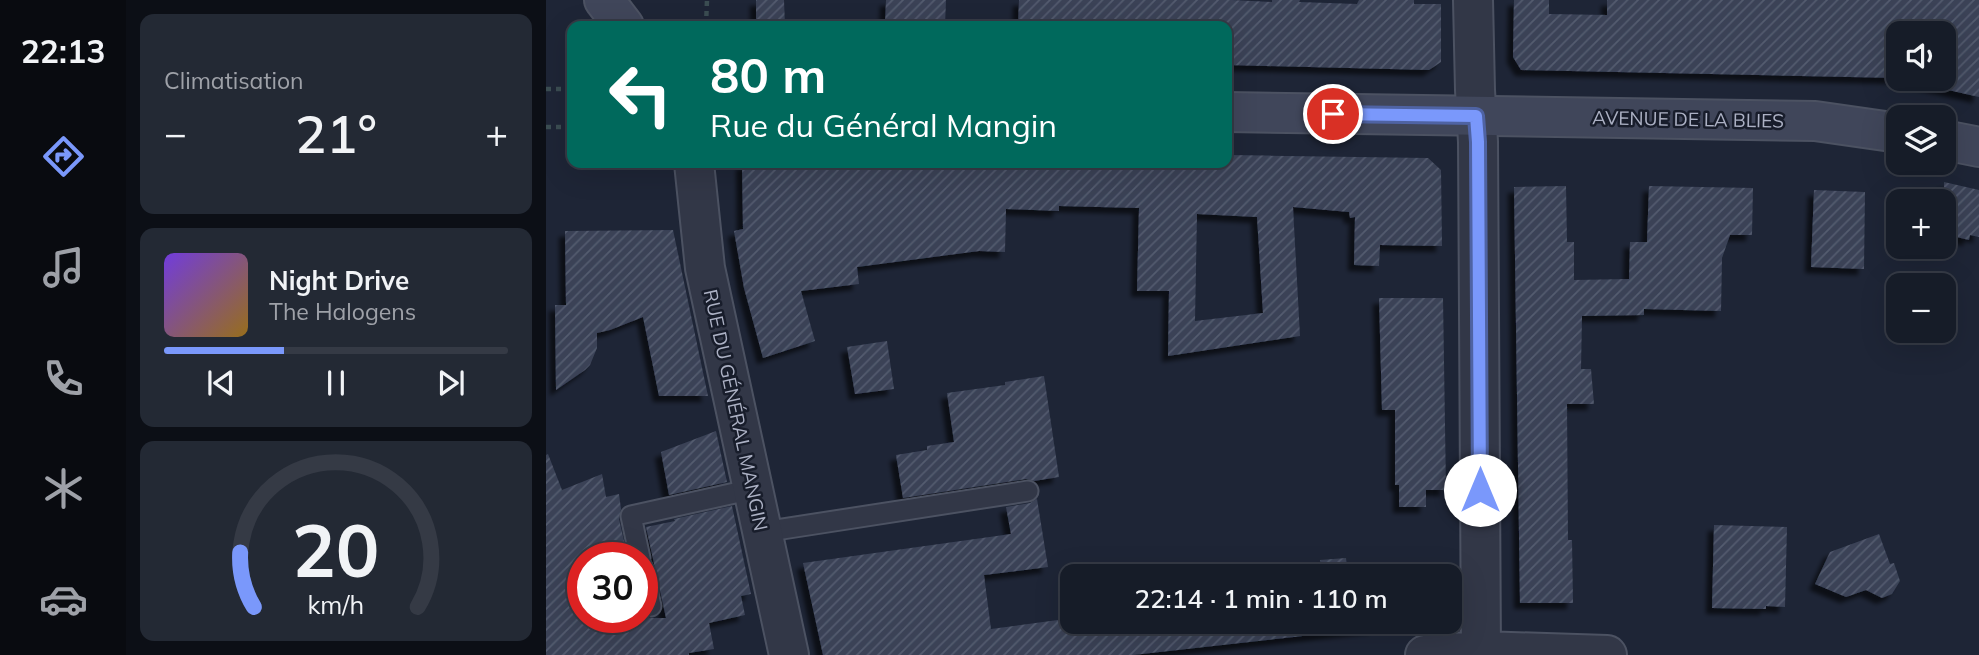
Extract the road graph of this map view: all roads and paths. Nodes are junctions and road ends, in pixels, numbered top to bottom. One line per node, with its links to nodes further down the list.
1 (604, 0): 4 (main road)
2 (707, 0): 5 (path)
3 (1474, 0): 9 (street)
4 (620, 21)
5 (706, 21)
6 (546, 89): 7 (path)
7 (567, 89)
8 (1232, 112): 9 (main road)
9 (1476, 116): 12 (main road, AVENUE DE LA BLIES); 20 (street)
10 (546, 127): 11 (path)
11 (567, 127)
12 (1886, 132)
13 (1956, 142): 14 (main road)
14 (1979, 147)
15 (695, 168): 16 (street, RUE DU GÉNÉRAL MANGIN)
16 (753, 489): 18 (street, RUE DU GÉNÉRAL MANGIN); 19 (lane)
17 (1027, 491): 18 (lane)
18 (762, 532): 21 (street, RUE DU GÉNÉRAL MANGIN)
19 (637, 542)
20 (1481, 653): 22 (street); 23 (street)
21 (789, 655)
22 (1425, 655)
23 (1607, 655)

